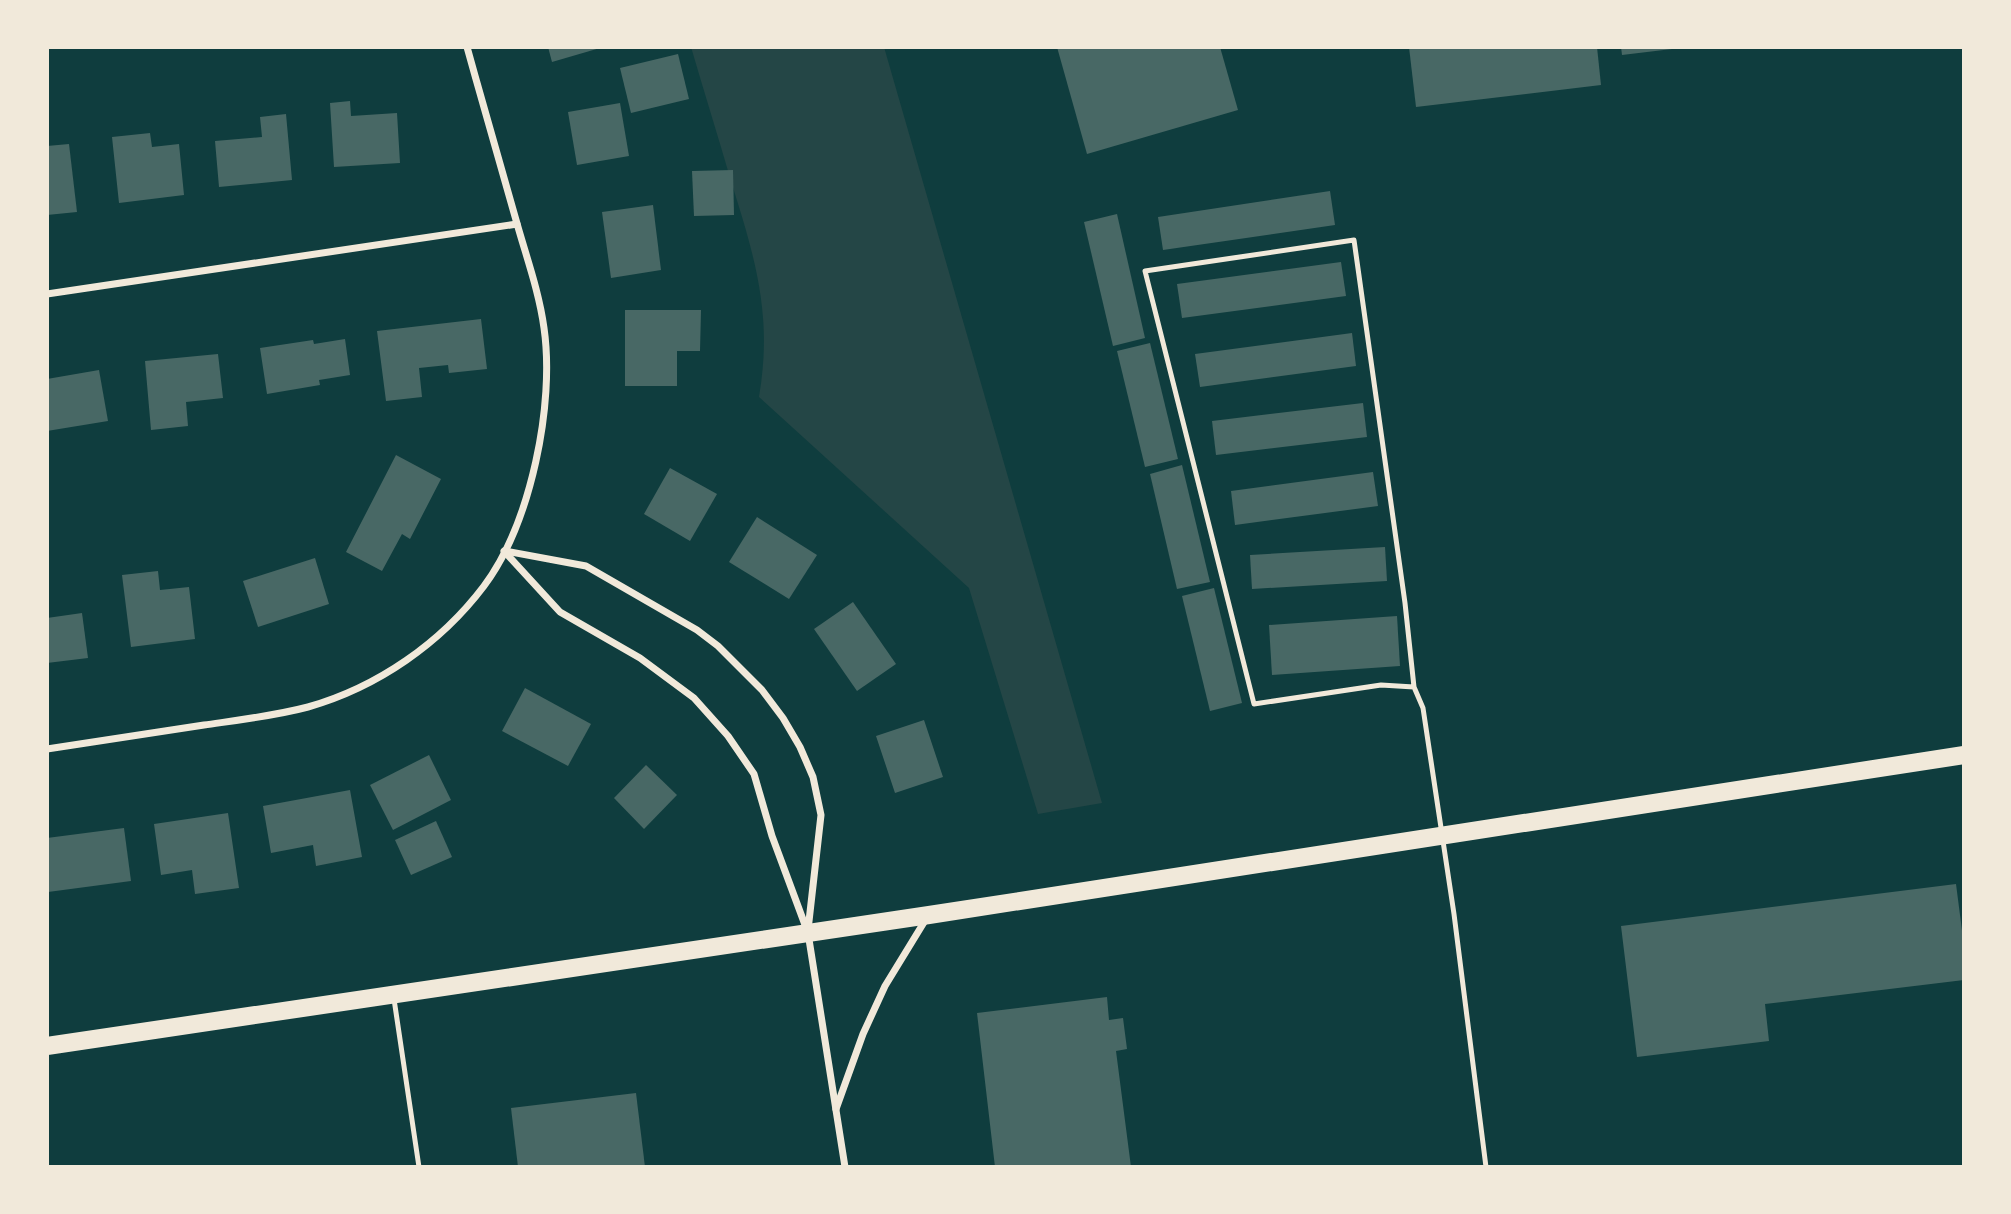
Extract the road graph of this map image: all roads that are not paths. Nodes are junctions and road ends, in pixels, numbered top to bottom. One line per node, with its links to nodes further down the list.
1 (467, 47): 2 (street)
2 (517, 224): 3 (street); 4 (street)
3 (47, 294)
4 (504, 551): 6 (street); 10 (street); 10 (street)
5 (1414, 687): 5 (lane); 8 (lane)
6 (47, 749)
7 (1964, 755): 8 (main road)
8 (1442, 836): 9 (main road); 17 (lane)
9 (929, 915): 10 (main road); 13 (street)
10 (808, 933): 11 (main road); 13 (street)
11 (393, 996): 12 (main road); 15 (lane)
12 (47, 1046)
13 (836, 1110): 14 (street)
14 (845, 1166): 16 (lane)
15 (419, 1167)
16 (839, 1167)
17 (1486, 1167)

